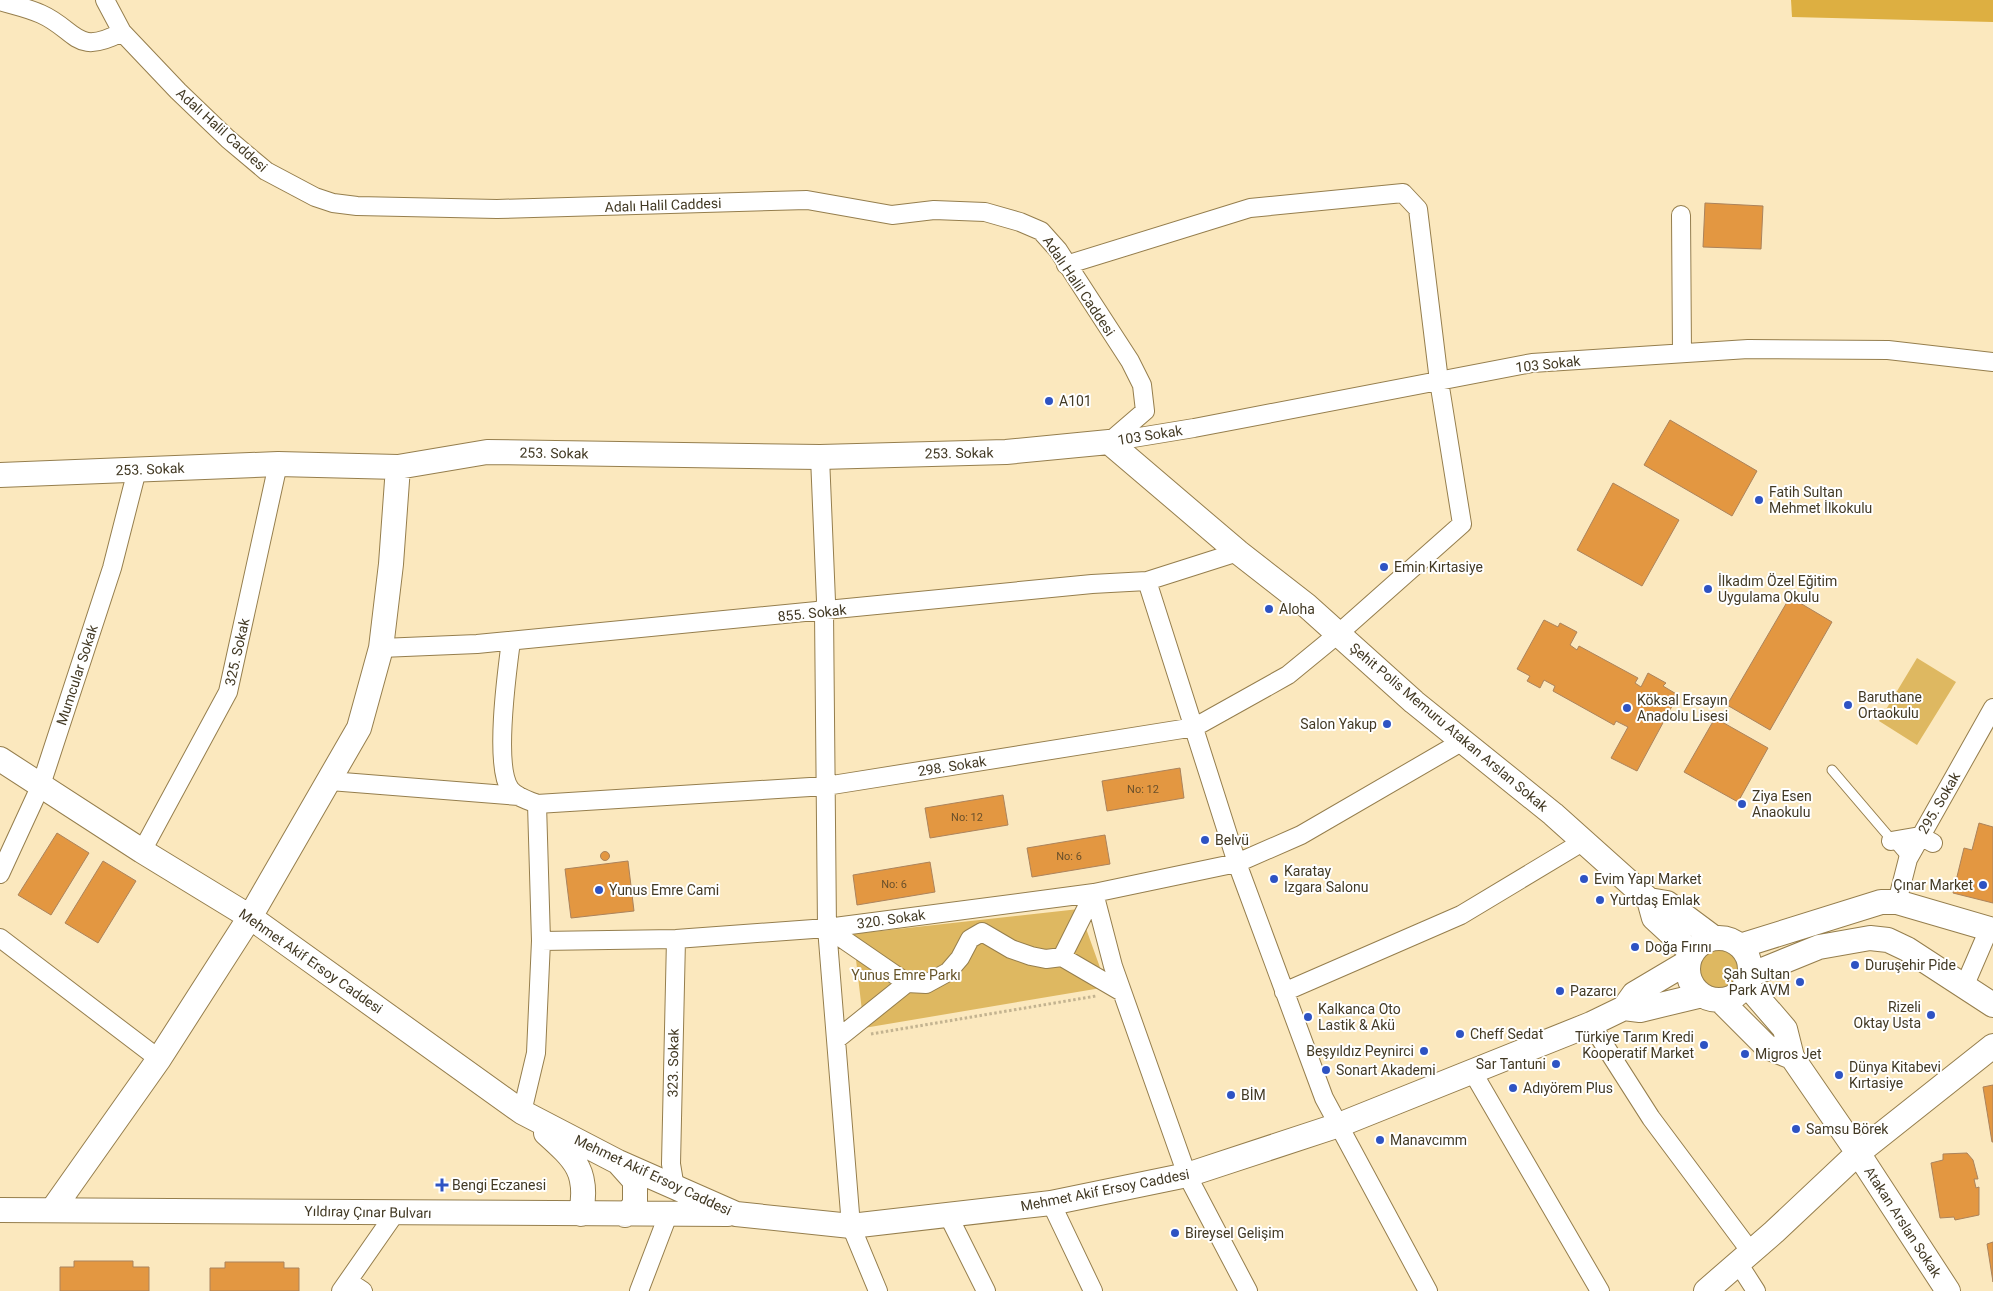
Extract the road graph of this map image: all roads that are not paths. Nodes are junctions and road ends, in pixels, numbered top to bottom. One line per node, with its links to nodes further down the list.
1 (105, 0): 3 (street, Adalı Halil Caddesi)
2 (0, 1): 3 (street)
3 (122, 32): 5 (street, Adalı Halil Caddesi)
4 (1681, 215): 6 (street)
5 (1066, 264): 8 (street); 9 (street, Adalı Halil Caddesi)
6 (1682, 353): 7 (street, 103 Sokak); 8 (street, 103 Sokak)
7 (1993, 362)
8 (1439, 381): 9 (street, 103 Sokak); 18 (street, 298. Sokak)
9 (1109, 442): 10 (street, 253. Sokak); 15 (street, Şehit Polis Memuru Atakan Arslan Sokak)
10 (820, 457): 12 (street, 253. Sokak); 17 (street)
11 (278, 464): 12 (street, 253. Sokak); 13 (street, 253. Sokak); 34 (street, 325. Sokak)
12 (398, 467): 20 (street)
13 (137, 470): 14 (street, 253. Sokak); 27 (street, Mumcular Sokak)
14 (0, 475)
15 (1238, 552): 16 (street, 855. Sokak); 18 (street, Şehit Polis Memuru Atakan Arslan Sokak)
16 (1148, 581): 17 (street, 855. Sokak); 22 (street)
17 (824, 612): 19 (street, 855. Sokak); 28 (street)
18 (1338, 634): 22 (street, 298. Sokak); 23 (street, Şehit Polis Memuru Atakan Arslan Sokak)
19 (511, 641): 20 (street, 855. Sokak); 29 (street)
20 (381, 648): 26 (street)
21 (1993, 708): 31 (street, 295. Sokak)
22 (1195, 727): 28 (street, 298. Sokak); 36 (street)
23 (1463, 741): 32 (street, Şehit Polis Memuru Atakan Arslan Sokak); 36 (street, 320. Sokak)
24 (0, 758): 27 (street, Mehmet Akif Ersoy Caddesi)
25 (1832, 770): 33 (lane)
26 (330, 782): 29 (street); 42 (street)
27 (41, 785): 34 (street, Mehmet Akif Ersoy Caddesi); 37 (street, Mumcular Sokak)
28 (826, 786): 30 (street, 298. Sokak); 43 (street)
29 (519, 796): 30 (street)
30 (537, 804): 49 (street)
31 (1926, 839): 33 (street); 35 (street, 295. Sokak)
32 (1584, 841): 39 (street, Şehit Polis Memuru Atakan Arslan Sokak); 57 (street)
33 (1891, 841): 35 (lane)
34 (142, 851): 42 (street, Mehmet Akif Ersoy Caddesi)
35 (1908, 859): 40 (street, 295. Sokak)
36 (1237, 863): 38 (street, 320. Sokak); 57 (street)
37 (0, 874)
38 (1094, 893): 41 (street, 320. Sokak); 51 (street); 56 (street)
39 (1649, 900): 47 (street); 52 (street)
40 (1896, 902): 44 (street); 50 (street)
41 (980, 907): 43 (street, 320. Sokak); 45 (street)
42 (250, 917): 65 (street); 67 (street, Mehmet Akif Ersoy Caddesi)
43 (826, 928): 48 (street, 320. Sokak); 54 (street); 62 (street)
44 (1991, 929): 55 (street)
45 (982, 932): 51 (street); 54 (street)
46 (0, 938): 65 (street)
47 (1714, 938): 50 (street); 52 (street)
48 (676, 939): 49 (street, 320. Sokak); 72 (street, 323. Sokak)
49 (541, 941): 67 (street)
50 (1740, 946): 53 (street)
51 (1062, 957): 56 (street)
52 (1690, 957): 58 (street); 60 (street)
53 (1748, 979): 55 (street); 58 (street); 64 (street)
54 (907, 983): 62 (street)
55 (1964, 987): 59 (street)
56 (1122, 992): 71 (street)
57 (1284, 992): 68 (street)
58 (1711, 998): 60 (street); 64 (street)
59 (1993, 1005)
60 (1624, 1008): 61 (street, Mehmet Akif Ersoy Caddesi)
61 (1590, 1024): 66 (street, Mehmet Akif Ersoy Caddesi); 83 (street)
62 (836, 1040): 82 (street)
63 (1993, 1046): 69 (street)
64 (1792, 1057): 69 (street, Atakan Arslan Sokak)
65 (159, 1059): 74 (street)
66 (1472, 1071): 68 (street, Mehmet Akif Ersoy Caddesi); 92 (street)
67 (522, 1112): 70 (street, Mehmet Akif Ersoy Caddesi); 77 (street)
68 (1339, 1125): 71 (street, Mehmet Akif Ersoy Caddesi); 91 (street)
69 (1858, 1152): 83 (street); 95 (street, Atakan Arslan Sokak)
70 (618, 1162): 72 (street, Mehmet Akif Ersoy Caddesi); 79 (street)
71 (1187, 1175): 73 (street, Mehmet Akif Ersoy Caddesi); 90 (street)
72 (675, 1188): 78 (street, Mehmet Akif Ersoy Caddesi)
73 (1051, 1203): 81 (street, Mehmet Akif Ersoy Caddesi); 89 (street)
74 (54, 1209): 75 (street, Yıldıray Çınar Bulvarı); 76 (street, Yıldıray Çınar Bulvarı)
75 (0, 1210)
76 (396, 1212): 77 (street, Yıldıray Çınar Bulvarı); 84 (street)
77 (581, 1214): 79 (street, Yıldıray Çınar Bulvarı)
78 (736, 1214): 80 (street, Yıldıray Çınar Bulvarı); 82 (street, Mehmet Akif Ersoy Caddesi)
79 (625, 1215): 80 (street, Yıldıray Çınar Bulvarı)
80 (668, 1215): 86 (street)
81 (948, 1215): 82 (street, Mehmet Akif Ersoy Caddesi); 88 (street)
82 (852, 1226): 87 (street)
83 (1745, 1257): 93 (street); 94 (street)
84 (344, 1286): 85 (street)
85 (363, 1291)
86 (639, 1291)
87 (878, 1291)
88 (986, 1291)
89 (1093, 1291)
90 (1248, 1291)
91 (1428, 1291)
92 (1600, 1291)
93 (1706, 1291)
94 (1756, 1291)
95 (1948, 1291)

